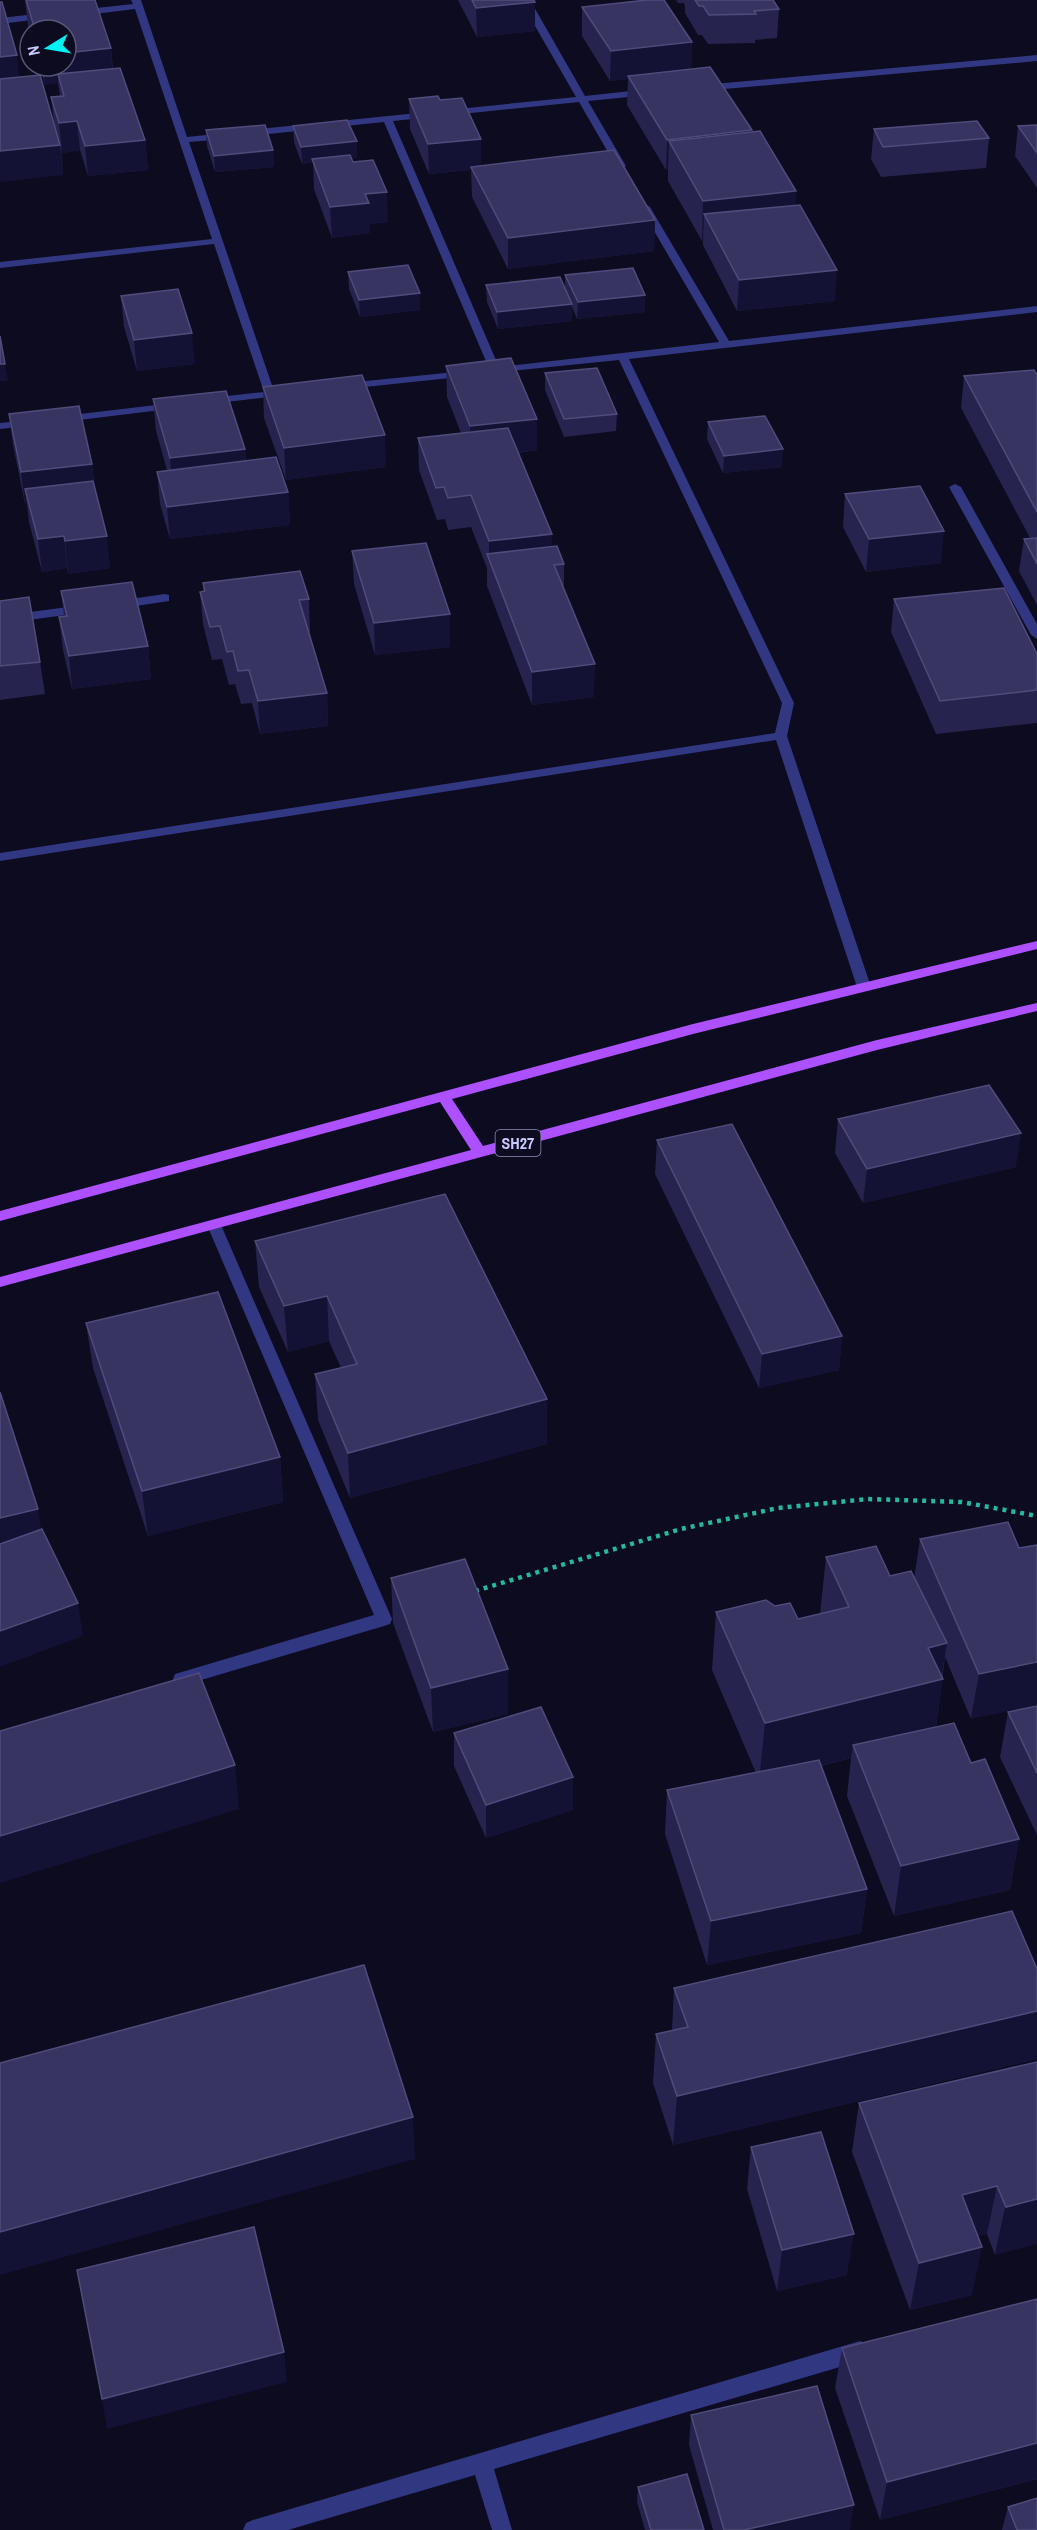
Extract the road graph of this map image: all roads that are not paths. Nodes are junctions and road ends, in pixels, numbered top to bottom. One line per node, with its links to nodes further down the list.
1 (525, 0): 9 (street)
2 (137, 3): 3 (street); 11 (street)
3 (69, 14)
4 (57, 15): 5 (street)
5 (0, 21)
6 (1037, 58): 7 (street)
7 (687, 89)
8 (663, 91): 9 (street)
9 (582, 98): 10 (street); 12 (street)
10 (387, 119): 11 (street); 19 (street)
11 (184, 140): 14 (street)
12 (629, 180)
13 (641, 201): 17 (street)
14 (218, 241): 15 (street); 22 (street)
15 (0, 265)
16 (1037, 309): 17 (street)
17 (725, 344): 18 (street)
18 (623, 357): 19 (street); 28 (street)
19 (483, 372): 20 (street)
20 (329, 388)
21 (294, 392): 22 (street)
22 (270, 394): 23 (street)
23 (0, 426)
24 (955, 487): 27 (street)
25 (165, 598): 26 (street)
26 (0, 620)
27 (1037, 635)
28 (781, 736): 29 (street); 31 (street)
29 (0, 857)
30 (1037, 945): 31 (main road)
31 (864, 987): 33 (main road)
32 (1037, 1007): 34 (main road, SH27)
33 (443, 1096): 34 (main road); 35 (main road)
34 (480, 1154): 36 (main road, SH27)
35 (0, 1216)
36 (214, 1225): 37 (main road, SH27); 38 (street)
37 (0, 1282)
38 (170, 1682)
39 (878, 2346): 40 (street)
40 (482, 2463): 41 (street); 42 (street)
41 (253, 2530)
42 (502, 2530)

